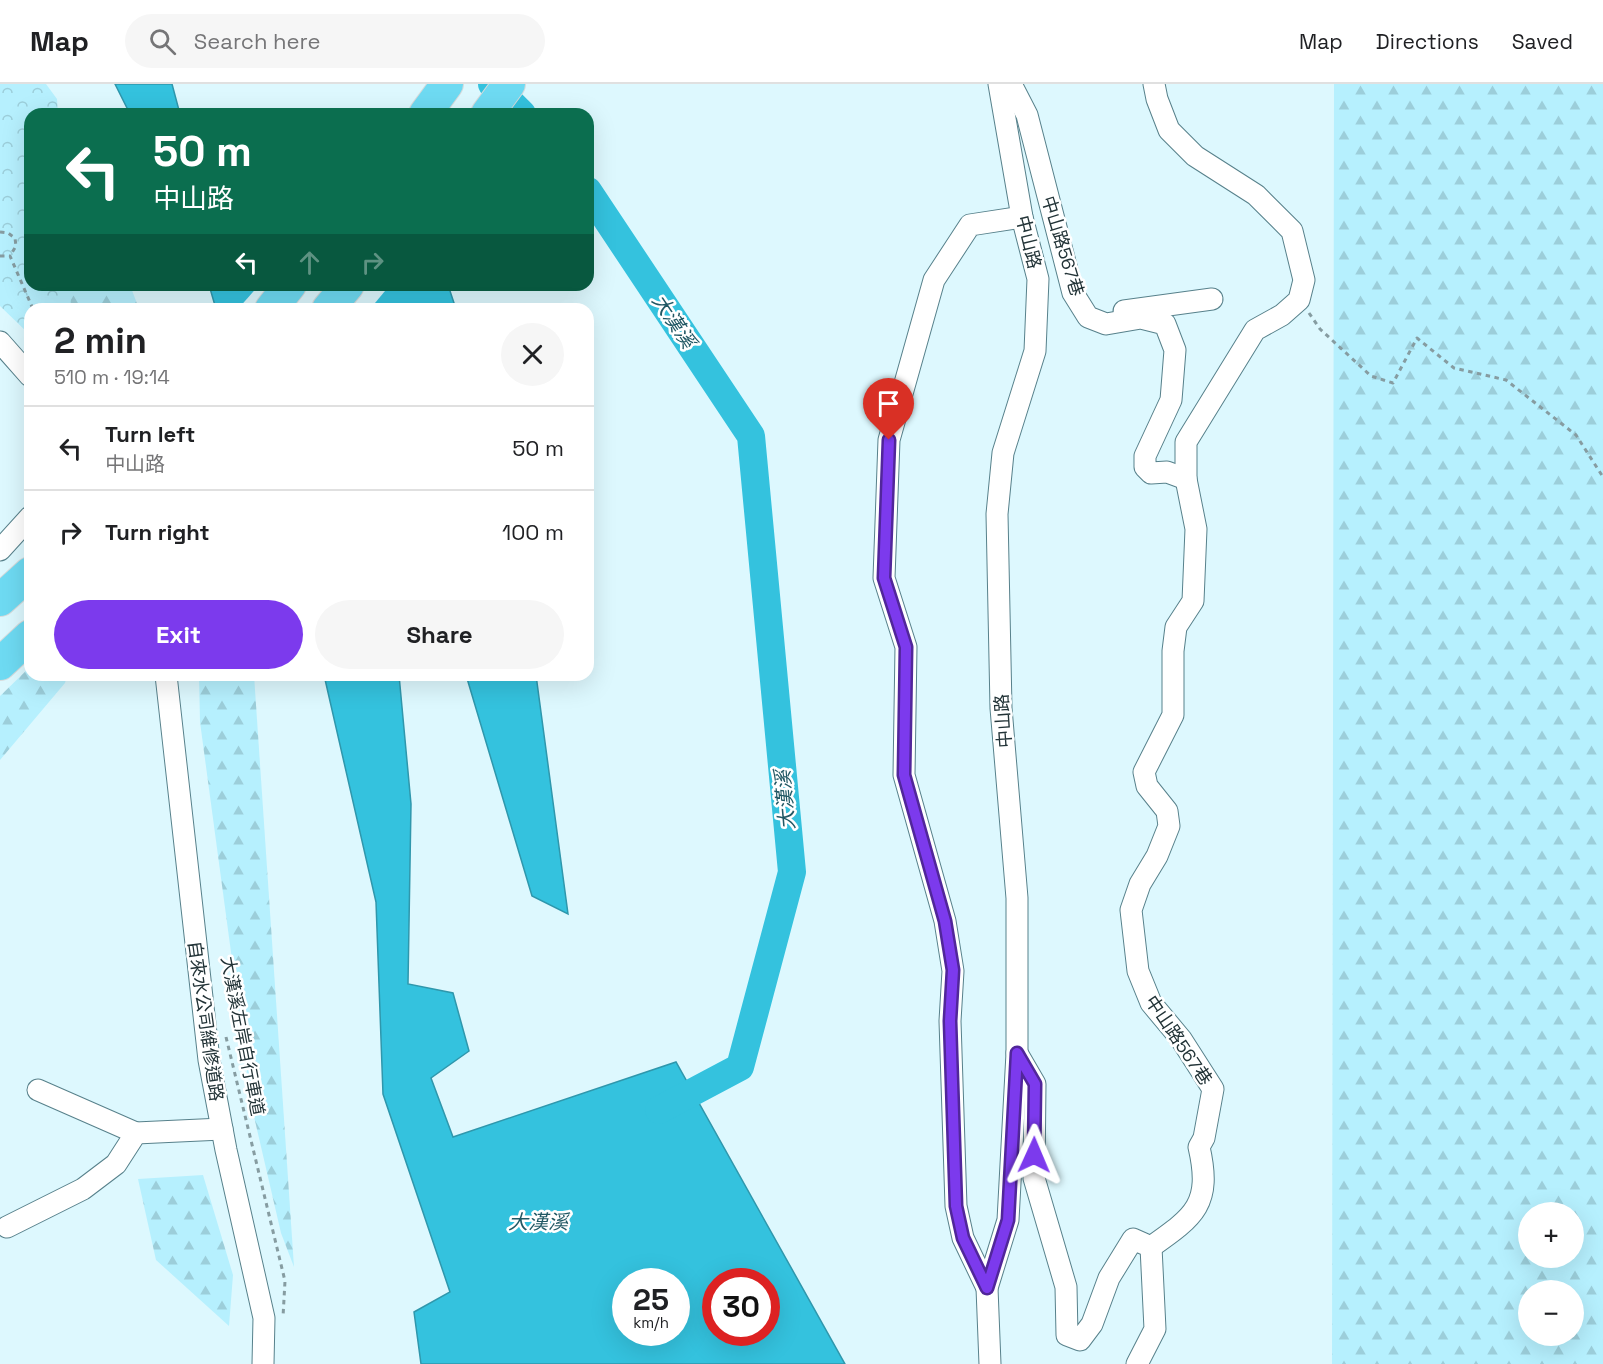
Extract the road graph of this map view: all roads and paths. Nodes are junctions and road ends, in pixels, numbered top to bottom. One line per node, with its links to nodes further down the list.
1 (447, 84): 6 (highway)
2 (509, 84): 7 (highway)
3 (999, 84): 8 (street, 中山路)
4 (1011, 84): 19 (street, 中山路567巷)
5 (1155, 84): 16 (street)
6 (429, 108)
7 (491, 108)
8 (1022, 217): 32 (street, 中山路); 38 (street)
9 (0, 232): 11 (path)
10 (0, 256): 11 (path)
11 (10, 256): 12 (path)
12 (24, 288)
13 (285, 291): 17 (highway)
14 (343, 291): 18 (highway)
15 (1212, 299): 19 (street)
16 (1299, 300): 22 (path); 23 (street, 中山路567巷)
17 (276, 303)
18 (333, 303)
19 (1088, 317): 23 (street, 中山路567巷)
20 (4, 354): 21 (street)
21 (24, 371)
22 (1603, 477)
23 (1186, 479): 37 (street, 中山路567巷)
24 (24, 524): 25 (street)
25 (0, 550)
26 (24, 578): 27 (highway)
27 (0, 600)
28 (24, 642): 29 (highway)
29 (0, 664)
30 (167, 681): 34 (street, 自來水公司維修道路)
31 (224, 1028): 39 (path, 大漢溪左岸自行車道)
32 (1017, 1053): 37 (street); 38 (street, 中山路)
33 (38, 1090): 35 (street)
34 (222, 1129): 35 (street); 40 (street, 自來水公司維修道路)
35 (136, 1133): 36 (street)
36 (7, 1227)
37 (1151, 1246): 42 (street)
38 (987, 1288): 41 (street, 中山路)
39 (283, 1329)
40 (263, 1364)
41 (990, 1364)
42 (1137, 1364)

